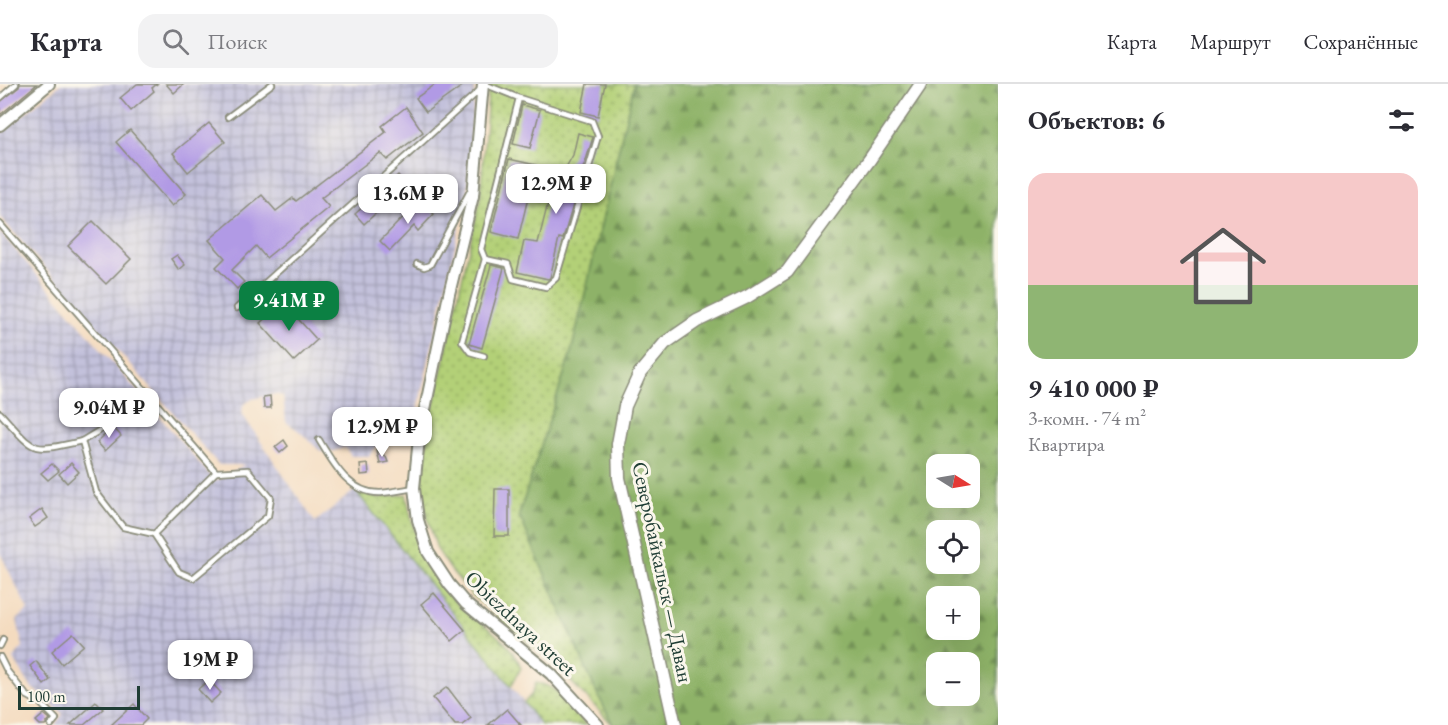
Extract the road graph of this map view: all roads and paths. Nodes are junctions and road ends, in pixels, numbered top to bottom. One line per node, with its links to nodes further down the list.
1 (16, 84): 6 (lane)
2 (50, 84): 9 (street)
3 (272, 84): 8 (lane)
4 (921, 84): 28 (main road, Северобайкальск — Даван)
5 (483, 85): 7 (lane); 10 (street, Obiezdnaya street); 14 (lane)
6 (0, 98)
7 (519, 98): 12 (lane); 12 (lane)
8 (228, 117)
9 (0, 125)
10 (474, 183): 13 (lane); 21 (street, Obiezdnaya street)
11 (0, 224): 16 (lane)
12 (485, 259): 15 (lane)
13 (417, 264)
14 (237, 308)
15 (484, 356)
16 (152, 399): 19 (lane); 20 (lane)
17 (0, 413): 19 (lane)
18 (319, 440): 21 (lane)
19 (82, 441): 22 (lane)
20 (216, 472): 22 (lane); 22 (lane)
21 (414, 488): 27 (street, Obiezdnaya street)
22 (153, 534)
23 (3, 640): 24 (lane)
24 (0, 646)
25 (0, 657): 26 (lane)
26 (51, 725)
27 (598, 725)
28 (675, 725)

